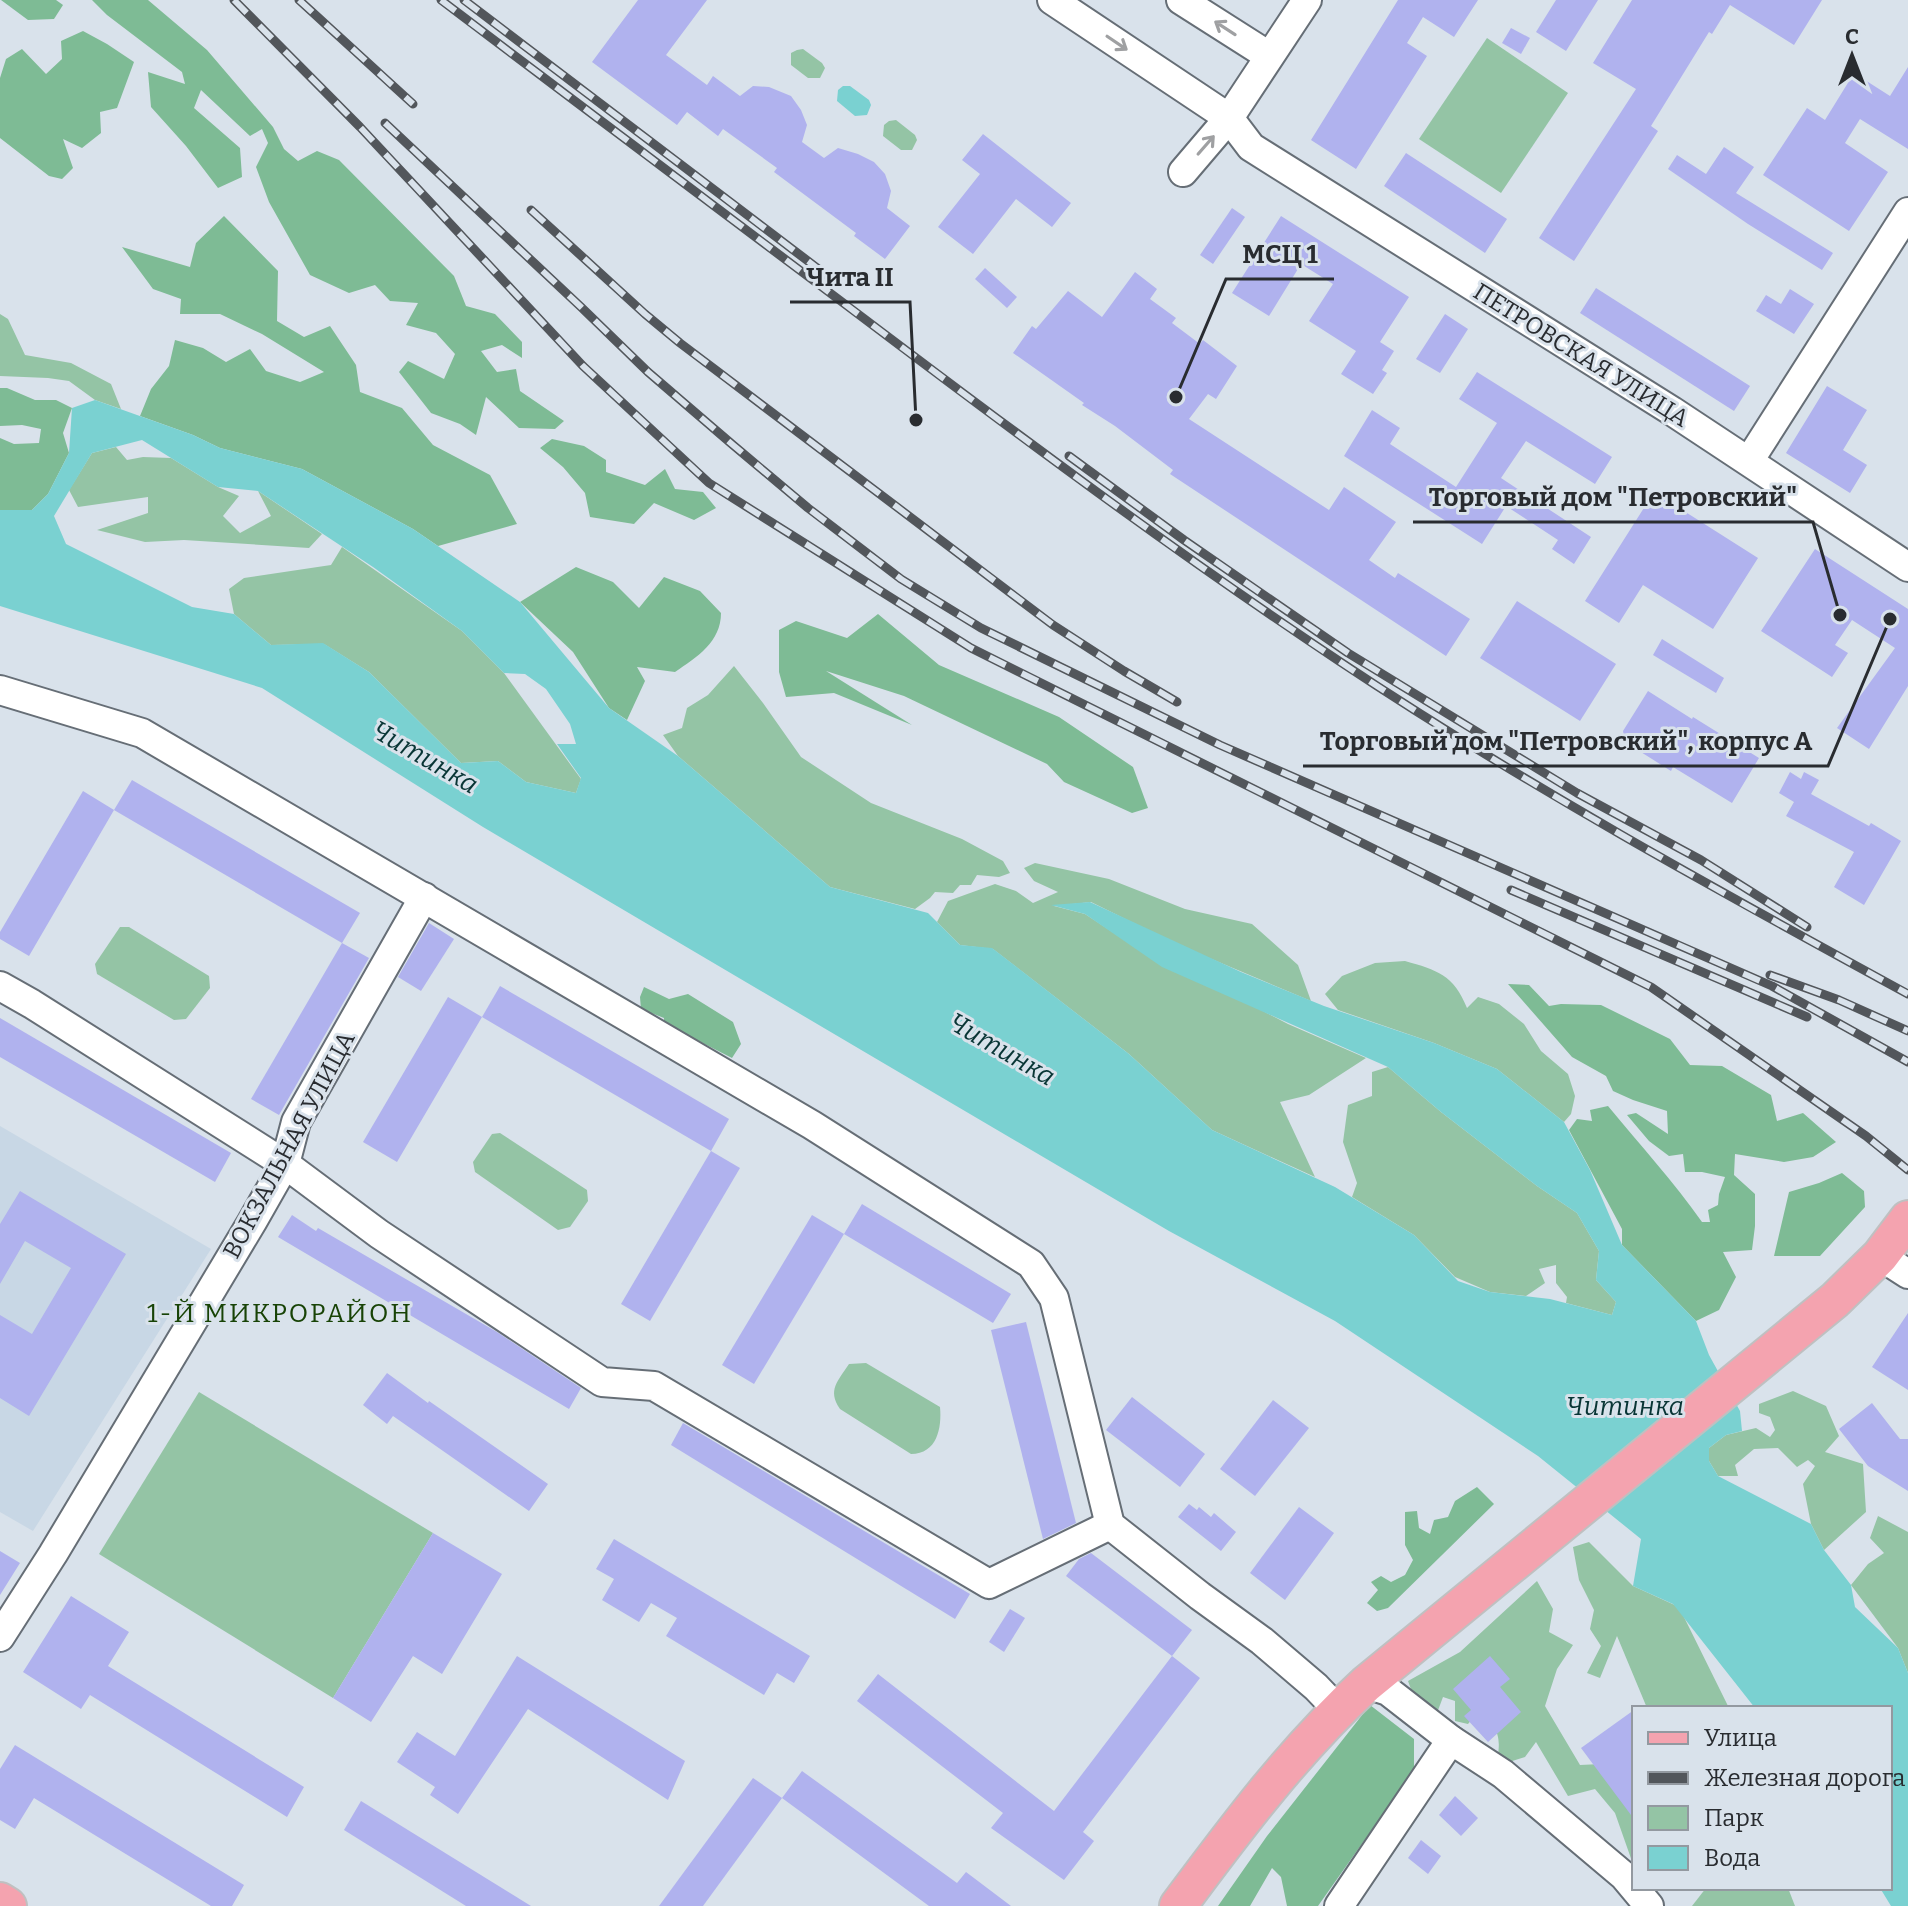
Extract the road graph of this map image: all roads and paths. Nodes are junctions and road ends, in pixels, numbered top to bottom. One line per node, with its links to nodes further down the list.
1 (1052, 0): 5 (street, one-way to 5)
2 (1181, 0): 4 (street, one-way to 2)
3 (1307, 0): 4 (street)
4 (1269, 56): 5 (street)
5 (1229, 118): 6 (street, one-way to 5); 8 (street, ПЕТРОВСКАЯ УЛИЦА)
6 (1183, 172)
7 (1908, 212): 8 (street)
8 (1749, 461): 9 (street, ПЕТРОВСКАЯ УЛИЦА)
9 (1908, 567)
10 (0, 690): 11 (street)
11 (424, 897): 13 (street, ВОКЗАЛЬНАЯ УЛИЦА); 16 (street)
12 (0, 986): 13 (street)
13 (285, 1164): 16 (street); 17 (street, ВОКЗАЛЬНАЯ УЛИЦА)
14 (1908, 1219): 15 (main road)
15 (1894, 1265): 18 (main road)
16 (1110, 1525): 19 (street)
17 (0, 1637)
18 (1366, 1684): 19 (main road); 20 (street)
19 (1338, 1710): 25 (main road)
20 (1451, 1740): 21 (street); 26 (street)
21 (1632, 1886)
22 (1636, 1890): 27 (street)
23 (0, 1901): 24 (main road)
24 (8, 1906)
25 (1178, 1906)
26 (1339, 1906)
27 (1649, 1906)

